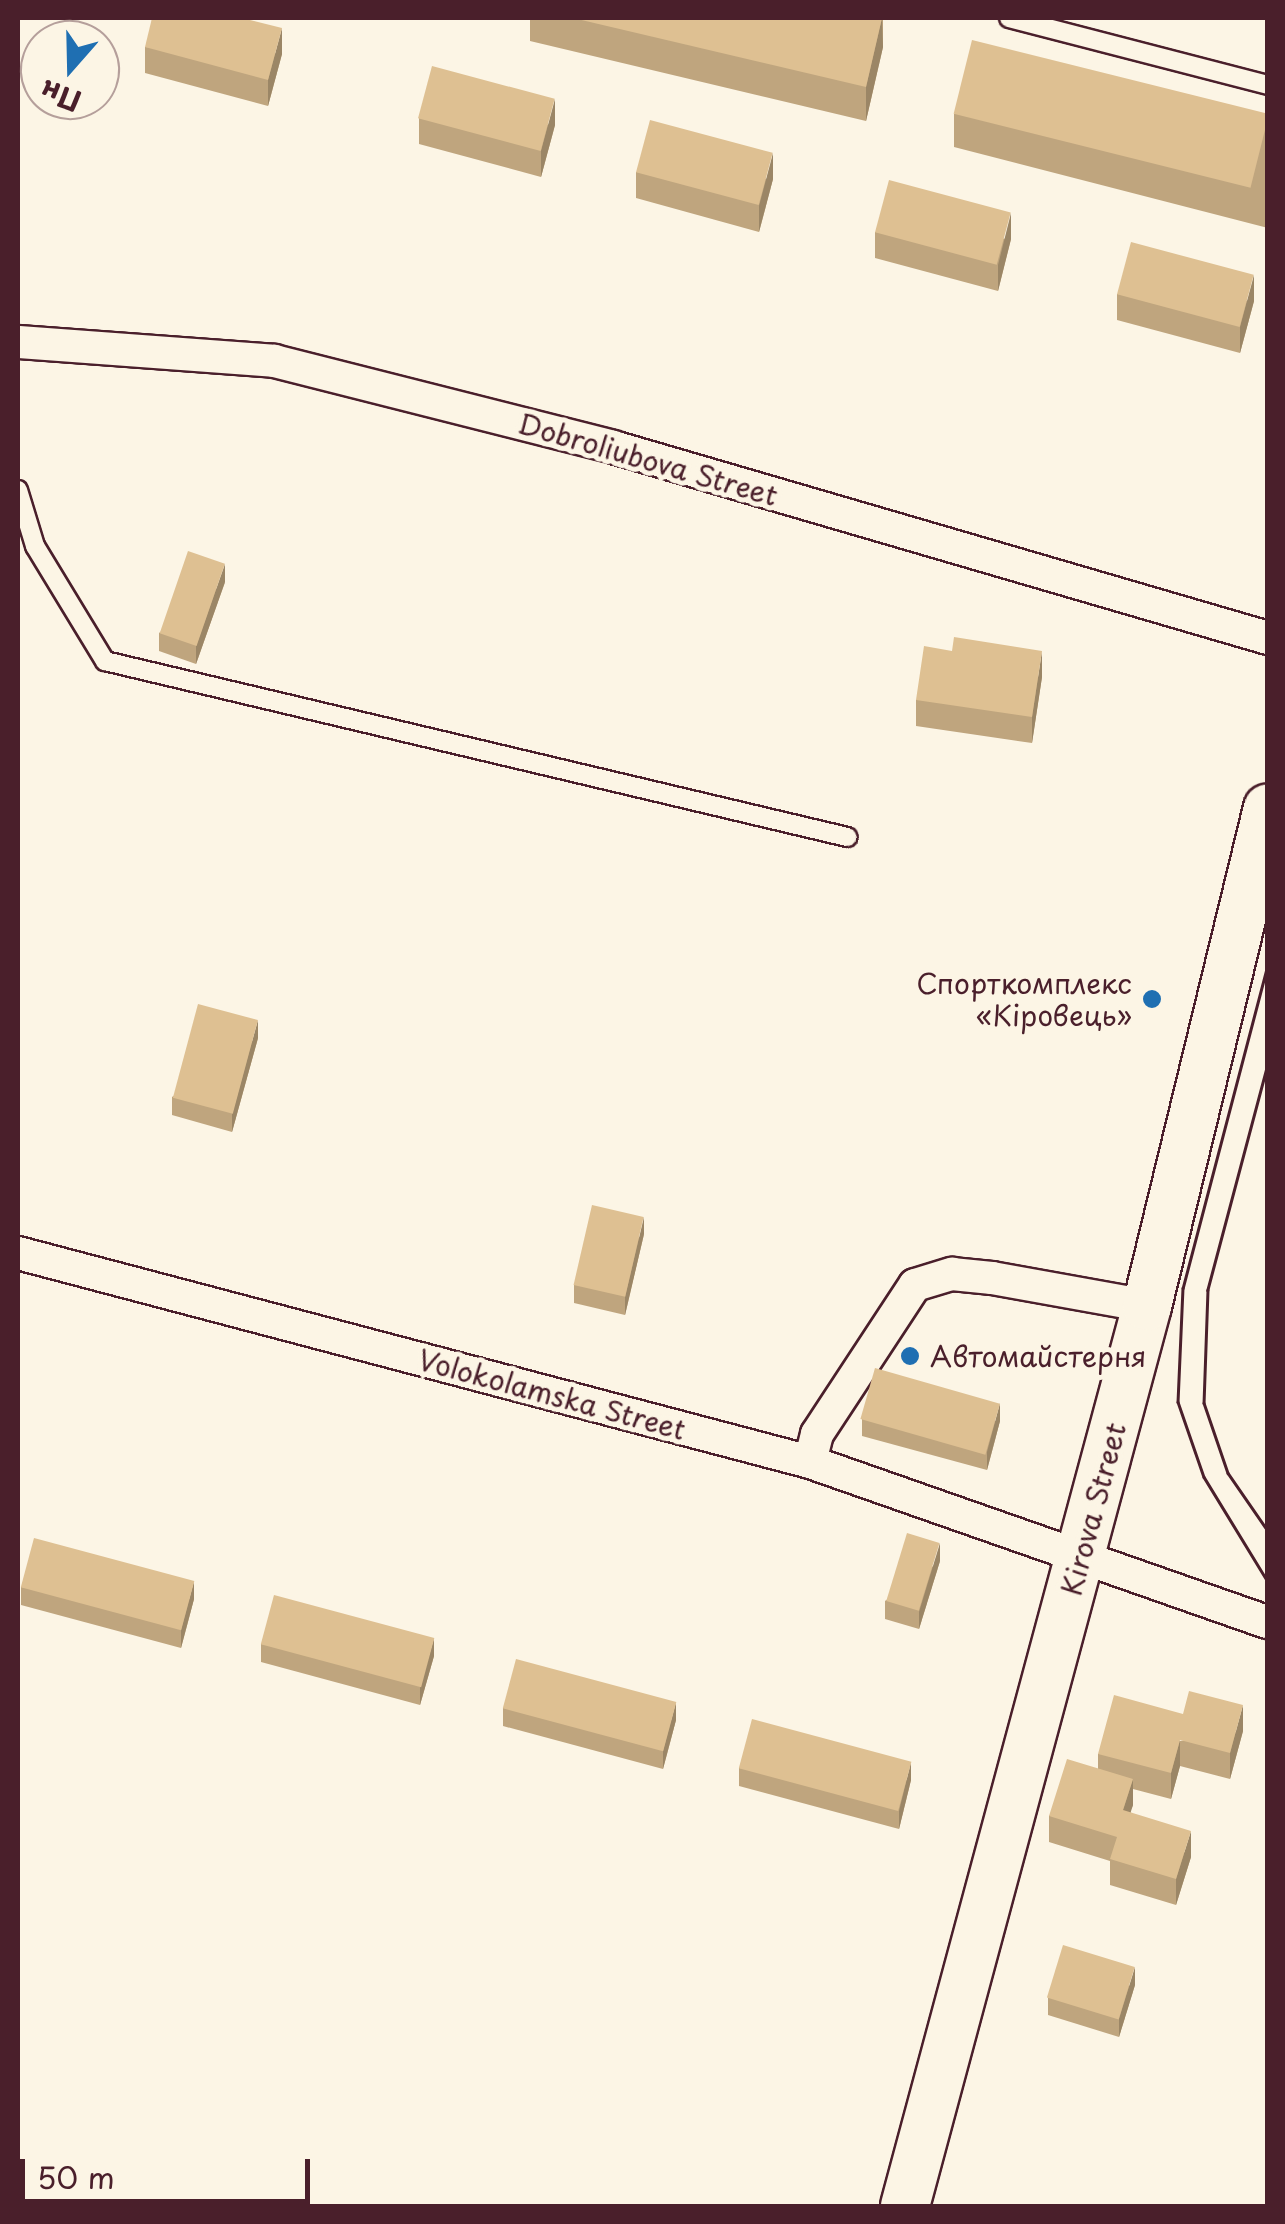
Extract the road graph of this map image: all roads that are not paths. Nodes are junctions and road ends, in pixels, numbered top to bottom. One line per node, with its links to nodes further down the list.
1 (1010, 18): 2 (lane)
2 (1268, 85)
3 (18, 342): 5 (street, Dobroliubova Street)
4 (18, 490): 7 (lane)
5 (1268, 638)
6 (1268, 808): 9 (main road, Kirova Street)
7 (847, 837)
8 (18, 1253): 10 (street, Volokolamska Street)
9 (1147, 1306): 10 (street); 11 (main road, Kirova Street)
10 (810, 1462): 11 (street, Volokolamska Street)
11 (1081, 1555): 12 (street, Volokolamska Street); 13 (main road, Kirova Street)
12 (1268, 1622)
13 (905, 2206)

